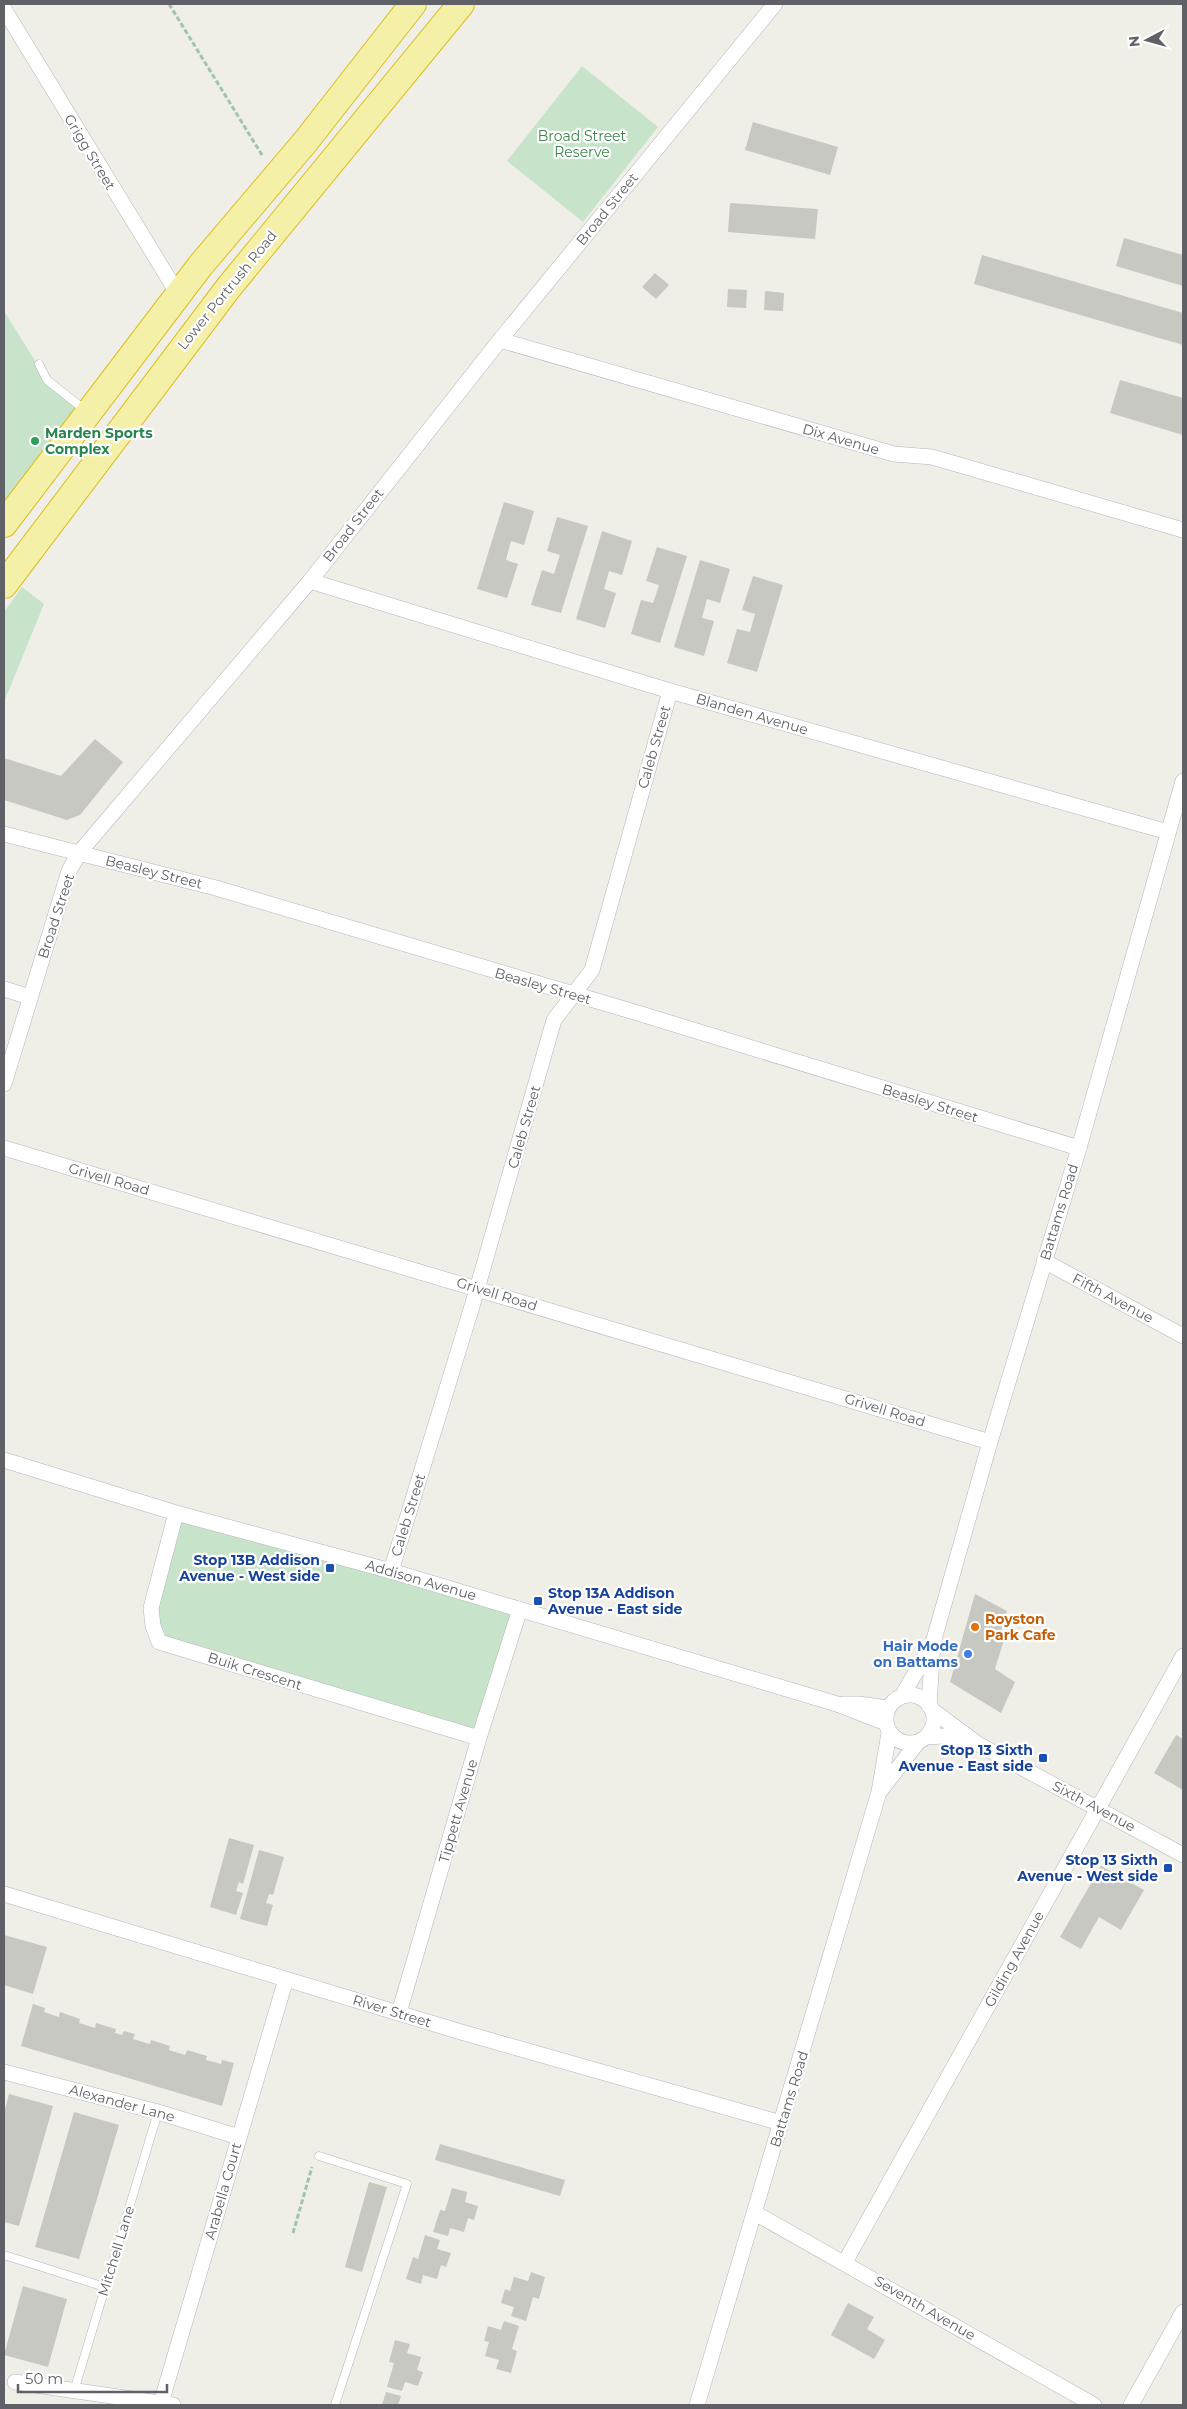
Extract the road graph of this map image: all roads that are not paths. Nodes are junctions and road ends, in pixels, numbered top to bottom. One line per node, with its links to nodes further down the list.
1 (413, 4): 6 (highway)
2 (462, 4): 5 (highway, Lower Portrush Road)
3 (775, 4): 7 (street, Broad Street)
4 (4, 9): 6 (street, Grigg Street)
5 (235, 279): 6 (highway); 8 (highway, Lower Portrush Road)
6 (178, 294): 8 (highway); 10 (highway)
7 (500, 340): 12 (street, Dix Avenue); 13 (street, Broad Street)
8 (175, 355): 14 (highway, Lower Portrush Road)
9 (39, 364): 10 (lane)
10 (88, 413): 11 (highway)
11 (4, 524)
12 (1183, 530)
13 (310, 581): 15 (street, Blanden Avenue); 19 (street, Broad Street)
14 (4, 585)
15 (670, 691): 17 (street, Blanden Avenue); 21 (street, Caleb Street)
16 (1183, 781): 17 (street, Battams Road)
17 (1168, 832): 25 (street, Battams Road)
18 (4, 834): 19 (street, Beasley Street)
19 (79, 853): 21 (street, Beasley Street); 22 (street, Broad Street)
20 (4, 988): 22 (street)
21 (573, 996): 25 (street, Beasley Street); 27 (street, Caleb Street)
22 (30, 997): 23 (street, Broad Street)
23 (4, 1084)
24 (4, 1148): 27 (street, Grivell Road)
25 (1079, 1148): 26 (street, Battams Road)
26 (1044, 1261): 28 (street, Fifth Avenue); 29 (street, Battams Road)
27 (478, 1288): 29 (street, Grivell Road); 32 (street, Caleb Street)
28 (1183, 1336)
29 (990, 1442): 34 (street, Battams Road)
30 (4, 1460): 31 (street, Addison Avenue)
31 (176, 1513): 32 (street, Addison Avenue); 39 (street, Buik Crescent)
32 (391, 1571): 33 (street, Addison Avenue)
33 (520, 1609): 38 (street, Addison Avenue); 39 (street, Tippett Avenue)
34 (933, 1643): 36 (street, Battams Road); 37 (street, Battams Road)
35 (1183, 1656): 43 (street, Gilding Avenue)
36 (902, 1696): 37 (street); 38 (street)
37 (931, 1708): 40 (street); 41 (street, Sixth Avenue)
38 (887, 1722): 40 (street); 42 (street, Battams Road)
39 (479, 1738): 47 (street, Tippett Avenue)
40 (922, 1740): 41 (street, Sixth Avenue); 42 (street, Battams Road)
41 (978, 1744): 43 (street, Sixth Avenue)
42 (879, 1792): 50 (street, Battams Road)
43 (1098, 1807): 44 (street, Sixth Avenue); 55 (street, Gilding Avenue)
44 (1183, 1855)
45 (4, 1894): 46 (street, River Street)
46 (286, 1979): 47 (street, River Street); 51 (street, Arabella Court)
47 (399, 2014): 50 (street, River Street)
48 (4, 2072): 49 (street, Alexander Lane)
49 (158, 2112): 51 (street, Alexander Lane); 56 (lane, Mitchell Lane)
50 (781, 2124): 53 (street, Battams Road)
51 (239, 2137): 60 (street, Arabella Court)
52 (319, 2156): 61 (lane)
53 (755, 2212): 55 (street, Seventh Avenue); 62 (street, Battams Road)
54 (4, 2254): 56 (lane)
55 (845, 2262): 63 (street, Seventh Avenue)
56 (105, 2287): 59 (lane, Mitchell Lane)
57 (1183, 2312): 64 (street)
58 (15, 2382): 59 (street)
59 (74, 2391): 60 (street)
60 (167, 2404)
61 (335, 2405)
62 (697, 2405)
63 (1094, 2405)
64 (1131, 2405)

